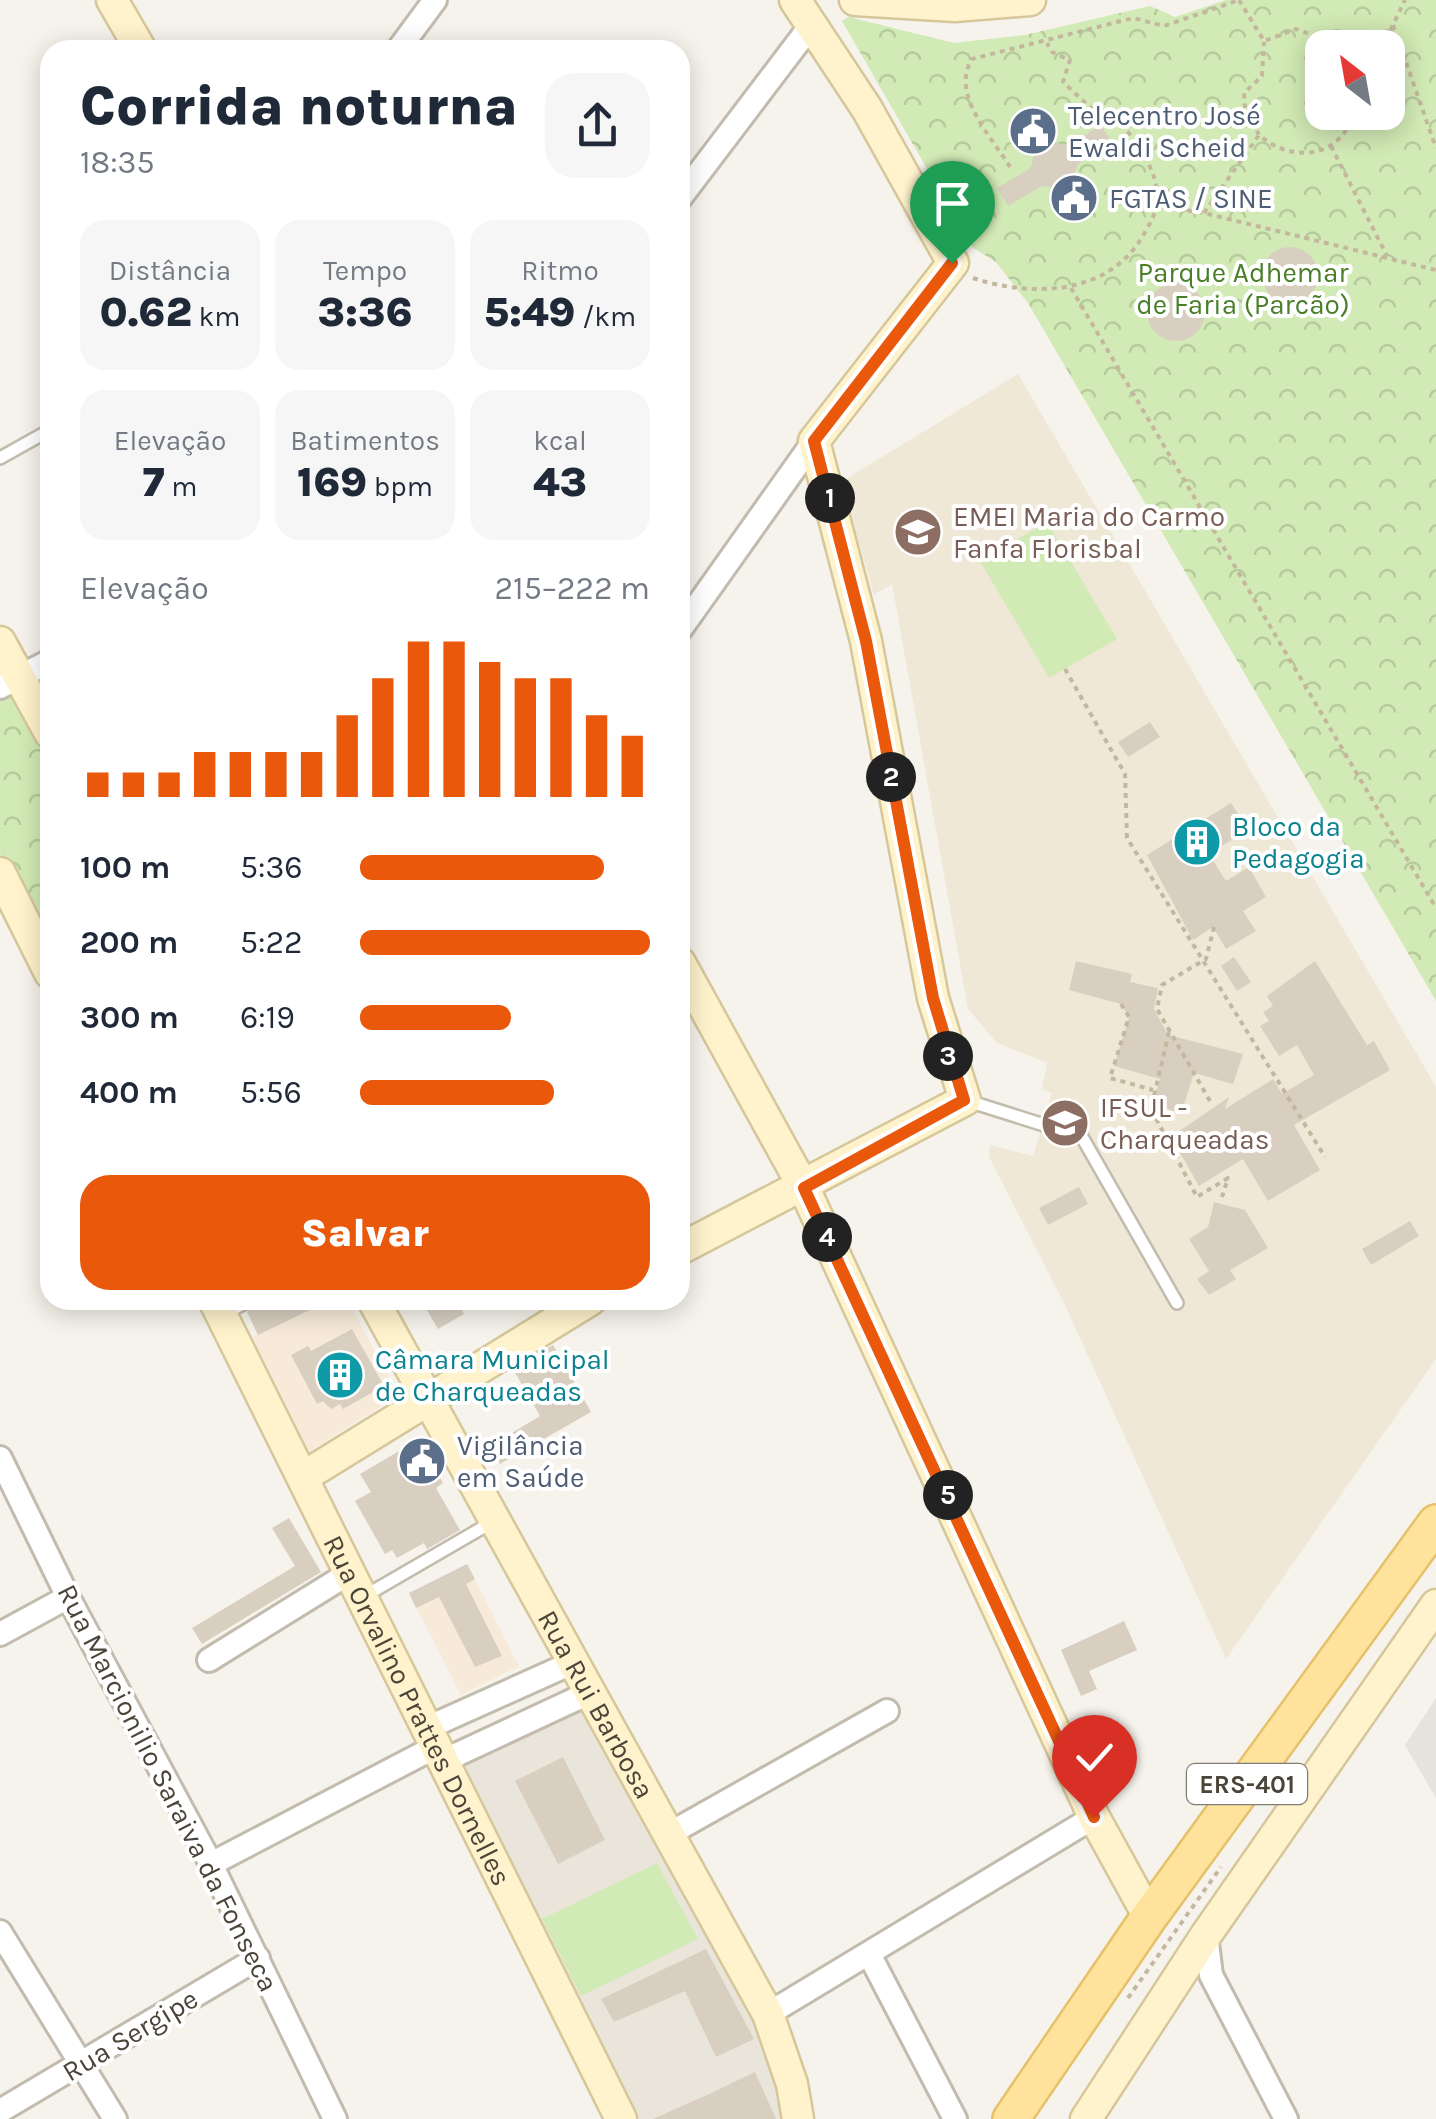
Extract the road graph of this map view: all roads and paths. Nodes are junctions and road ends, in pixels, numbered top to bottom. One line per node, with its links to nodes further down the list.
1 (112, 0): 12 (street)
2 (435, 0): 13 (street)
3 (1030, 0): 7 (street)
4 (1239, 0): 14 (path); 15 (path)
5 (1405, 0): 9 (path)
6 (858, 1): 7 (street); 8 (street)
7 (922, 2)
8 (810, 8): 21 (street); 25 (street)
9 (1393, 25): 10 (path); 19 (path)
10 (1391, 30)
11 (1305, 31): 14 (path)
12 (135, 40)
13 (405, 40)
14 (1264, 41): 17 (path)
15 (1047, 43): 20 (path); 22 (path)
16 (1348, 130): 18 (path)
17 (1259, 135): 18 (path); 23 (path)
18 (1331, 146): 24 (path)
19 (1436, 148)
20 (1010, 167)
21 (690, 183)
22 (1158, 206): 23 (path); 27 (path)
23 (1204, 213): 24 (path)
24 (1387, 256): 26 (path)
25 (957, 268): 27 (path); 29 (street)
26 (1436, 270)
27 (1072, 288): 38 (path)
28 (40, 436): 30 (lane)
29 (814, 441): 31 (street); 46 (street)
30 (0, 458)
31 (690, 616)
32 (0, 642): 35 (street)
33 (40, 666): 35 (street)
34 (1064, 669): 41 (path)
35 (10, 682): 36 (street)
36 (40, 721)
37 (0, 872): 40 (street)
38 (1436, 908)
39 (1214, 927): 41 (path)
40 (40, 953)
41 (1206, 958): 44 (path); 48 (path)
42 (690, 981): 49 (street)
43 (1121, 1004): 45 (path)
44 (1169, 1032): 45 (path); 47 (path)
45 (1152, 1090): 50 (path)
46 (964, 1100): 49 (street); 52 (lane)
47 (1210, 1102)
48 (1325, 1157)
49 (804, 1188): 51 (street); 70 (street)
50 (1222, 1197)
51 (690, 1244)
52 (1177, 1303)
53 (219, 1310): 58 (street, Rua Orvalino Prattes Dornelles)
54 (378, 1310): 56 (street, Rua Rui Barbosa)
55 (574, 1310): 56 (street)
56 (428, 1400): 58 (street); 59 (street, Rua Rui Barbosa)
57 (1, 1462): 62 (street, Rua Marcionilio Saraiva da Fonseca)
58 (302, 1476): 61 (street, Rua Orvalino Prattes Dornelles)
59 (494, 1522): 61 (lane); 66 (street, Rua Rui Barbosa)
60 (1436, 1523): 73 (main road, ERS-401)
61 (357, 1584): 65 (street); 69 (street, Rua Orvalino Prattes Dornelles)
62 (68, 1597): 64 (street); 72 (street, Rua Marcionilio Saraiva da Fonseca)
63 (1436, 1605): 75 (street)
64 (0, 1634)
65 (208, 1660)
66 (574, 1662): 67 (street, Rua Rui Barbosa); 69 (street)
67 (591, 1692): 69 (street); 71 (street, Rua Rui Barbosa)
68 (887, 1710): 71 (street)
69 (436, 1745): 72 (street); 83 (street, Rua Orvalino Prattes Dornelles)
70 (1094, 1817): 73 (street); 76 (street)
71 (669, 1834): 78 (street, Rua Rui Barbosa)
72 (211, 1864): 77 (street, Rua Marcionilio Saraiva da Fonseca)
73 (1150, 1917): 86 (main road, ERS-401)
74 (0, 1932): 79 (street)
75 (1206, 1935): 87 (street); 88 (street)
76 (869, 1954): 78 (street); 85 (street)
77 (258, 1958): 79 (street, Rua Sergipe); 82 (street, Rua Marcionilio Saraiva da Fonseca)
78 (768, 2014): 84 (street, Rua Rui Barbosa)
79 (82, 2064): 80 (street, Rua Sergipe); 81 (street)
80 (0, 2110)
81 (115, 2119)
82 (335, 2119)
83 (621, 2119)
84 (798, 2119)
85 (954, 2119)
86 (1011, 2119)
87 (1086, 2119)
88 (1286, 2119)

